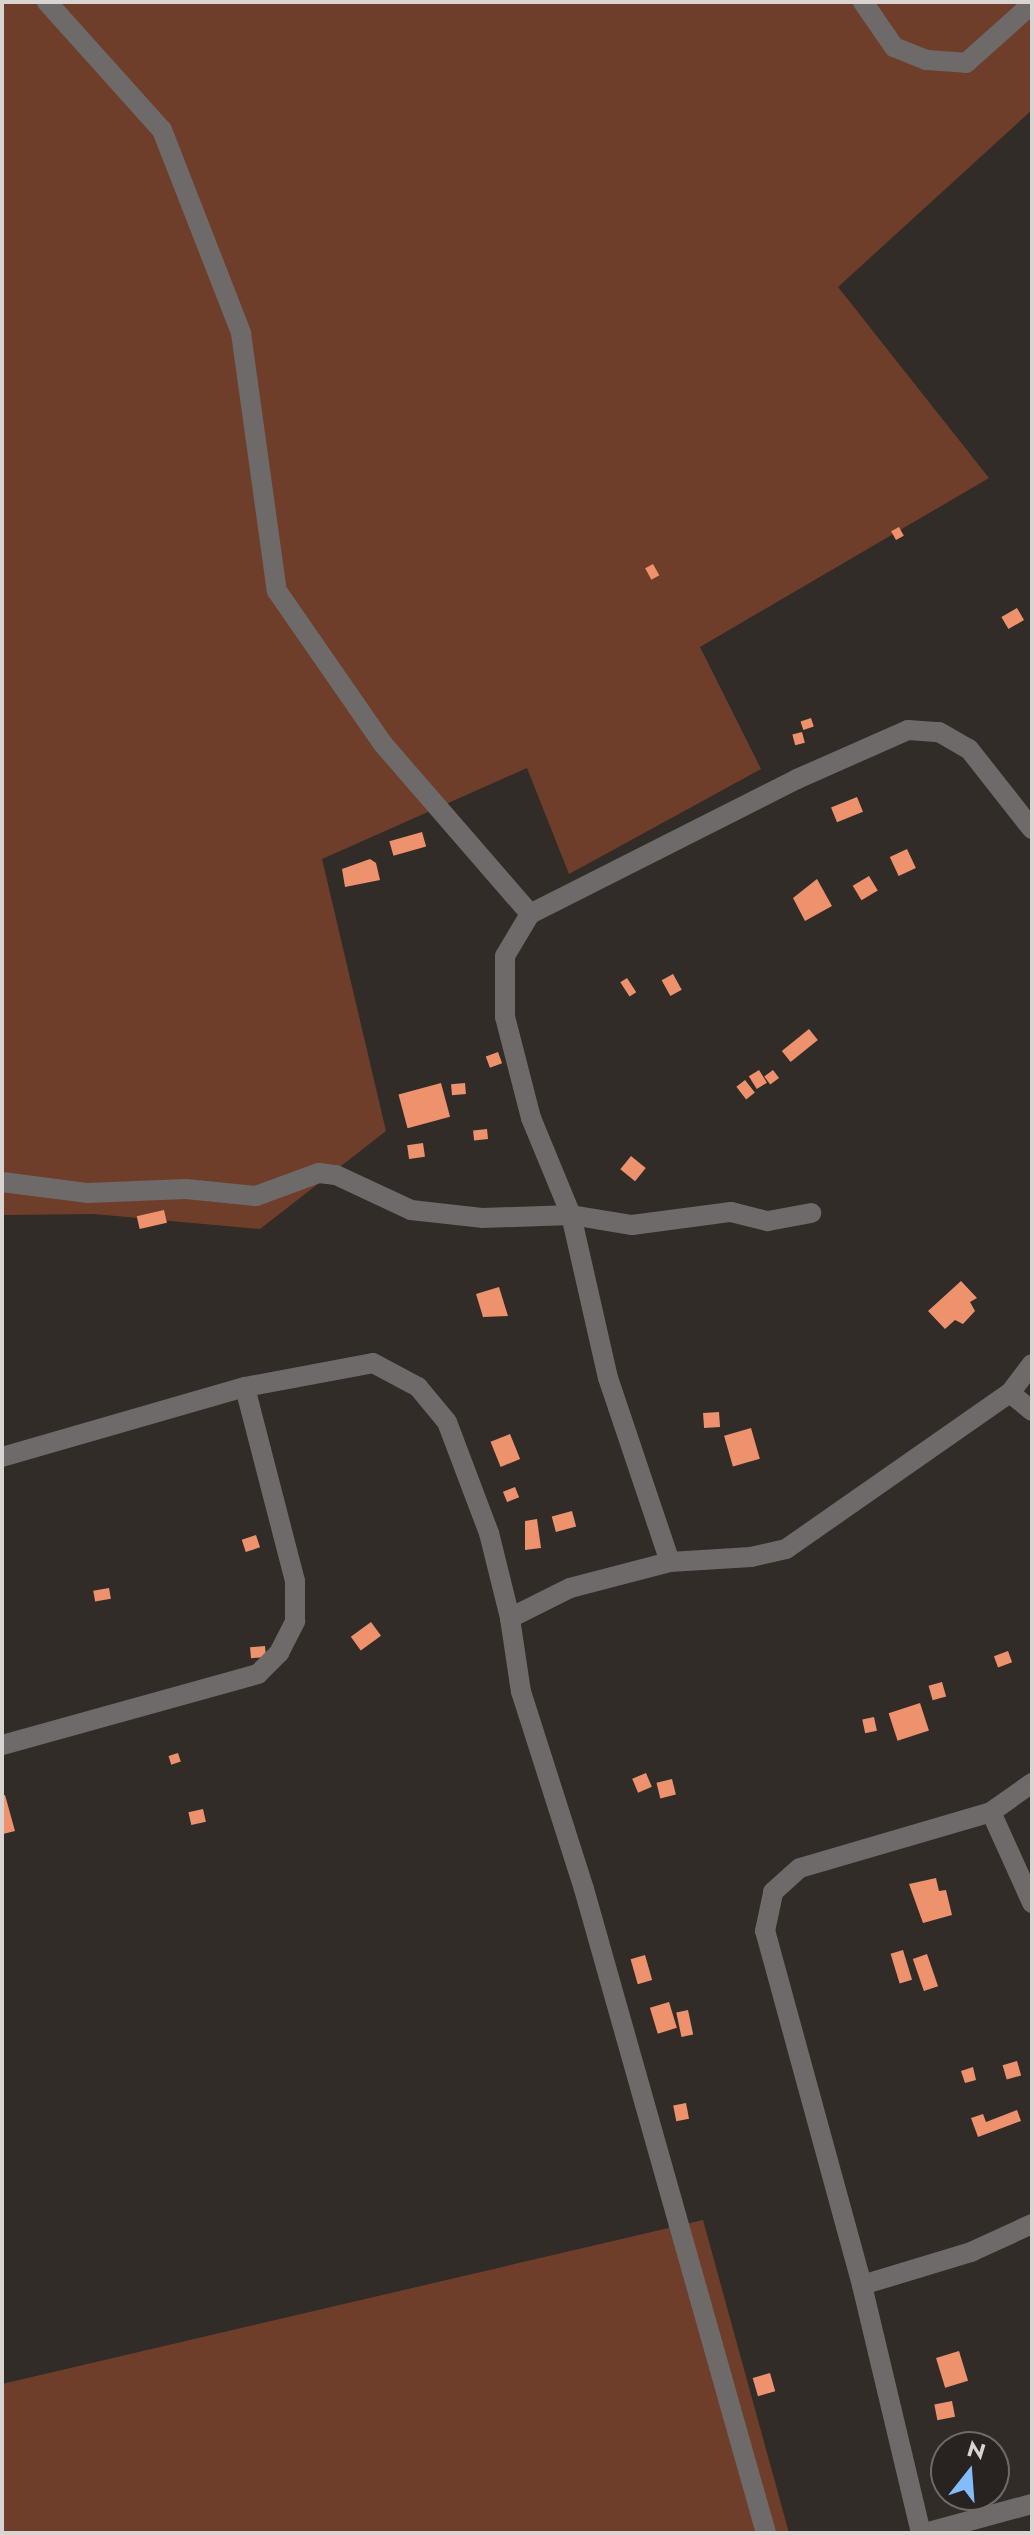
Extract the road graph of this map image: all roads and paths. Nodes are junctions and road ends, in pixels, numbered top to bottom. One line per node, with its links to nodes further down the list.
1 (47, 2): 5 (street)
2 (863, 2): 3 (street)
3 (1032, 4)
4 (1032, 829): 5 (street)
5 (530, 914): 8 (street)
6 (2, 1182): 8 (street)
7 (811, 1213): 8 (street)
8 (571, 1215): 14 (street)
9 (1032, 1364): 11 (street)
10 (245, 1387): 13 (street); 15 (street); 16 (street)
11 (1010, 1393): 12 (street); 14 (street)
12 (1032, 1411)
13 (2, 1457)
14 (670, 1562): 15 (street)
15 (510, 1618): 23 (street)
16 (2, 1745)
17 (1032, 1783): 18 (street)
18 (991, 1812): 19 (street); 21 (street)
19 (1032, 1903)
20 (1032, 2224): 21 (street)
21 (862, 2285): 24 (street)
22 (1032, 2504): 24 (street)
23 (766, 2533)
24 (923, 2533)

